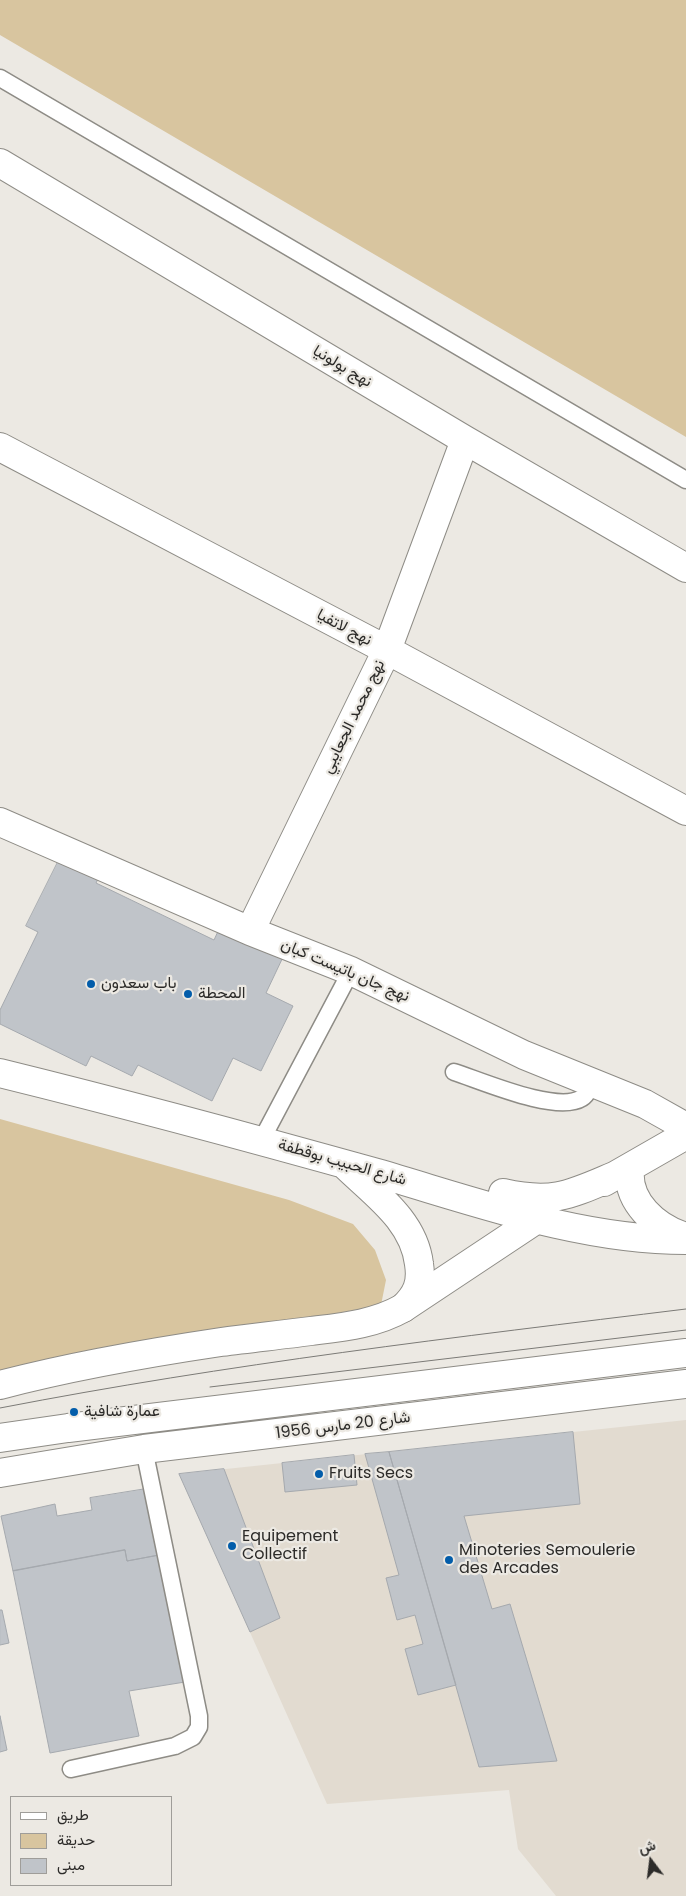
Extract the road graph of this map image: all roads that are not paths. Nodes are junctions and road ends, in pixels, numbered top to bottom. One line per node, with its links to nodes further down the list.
1 (0, 78): 5 (lane)
2 (0, 163): 3 (street, نهج بولونيا)
3 (465, 440): 6 (street, نهج بولونيا); 7 (street, نهج محمد الجعايبي)
4 (0, 447): 7 (street, نهج لاتفيا)
5 (686, 480)
6 (686, 568)
7 (387, 650): 8 (street, نهج لاتفيا); 10 (street, نهج محمد الجعايبي)
8 (686, 811)
9 (0, 822): 10 (street, نهج جان باتيست كبان)
10 (250, 931): 11 (street, نهج جان باتيست كبان)
11 (351, 971): 14 (street, نهج جان باتيست كبان); 17 (lane)
12 (454, 1072): 14 (lane)
13 (0, 1073): 17 (street, شارع الحبيب بوقطفة)
14 (593, 1083): 15 (street, نهج جان باتيست كبان)
15 (686, 1128)
16 (686, 1136): 20 (street)
17 (261, 1141): 18 (street, شارع الحبيب بوقطفة)
18 (309, 1154): 19 (street, شارع الحبيب بوقطفة); 20 (street)
19 (344, 1164): 21 (street, شارع الحبيب بوقطفة); 23 (street)
20 (626, 1171): 21 (street); 22 (street)
21 (537, 1219): 22 (street, شارع الحبيب بوقطفة); 23 (street)
22 (686, 1239)
23 (404, 1308): 26 (street)
24 (686, 1353): 27 (street, شارع 20 مارس 1956)
25 (686, 1384): 28 (street, شارع 20 مارس 1956)
26 (0, 1385)
27 (0, 1438)
28 (144, 1450): 29 (street, شارع 20 مارس 1956); 30 (lane)
29 (0, 1472)
30 (71, 1769)

